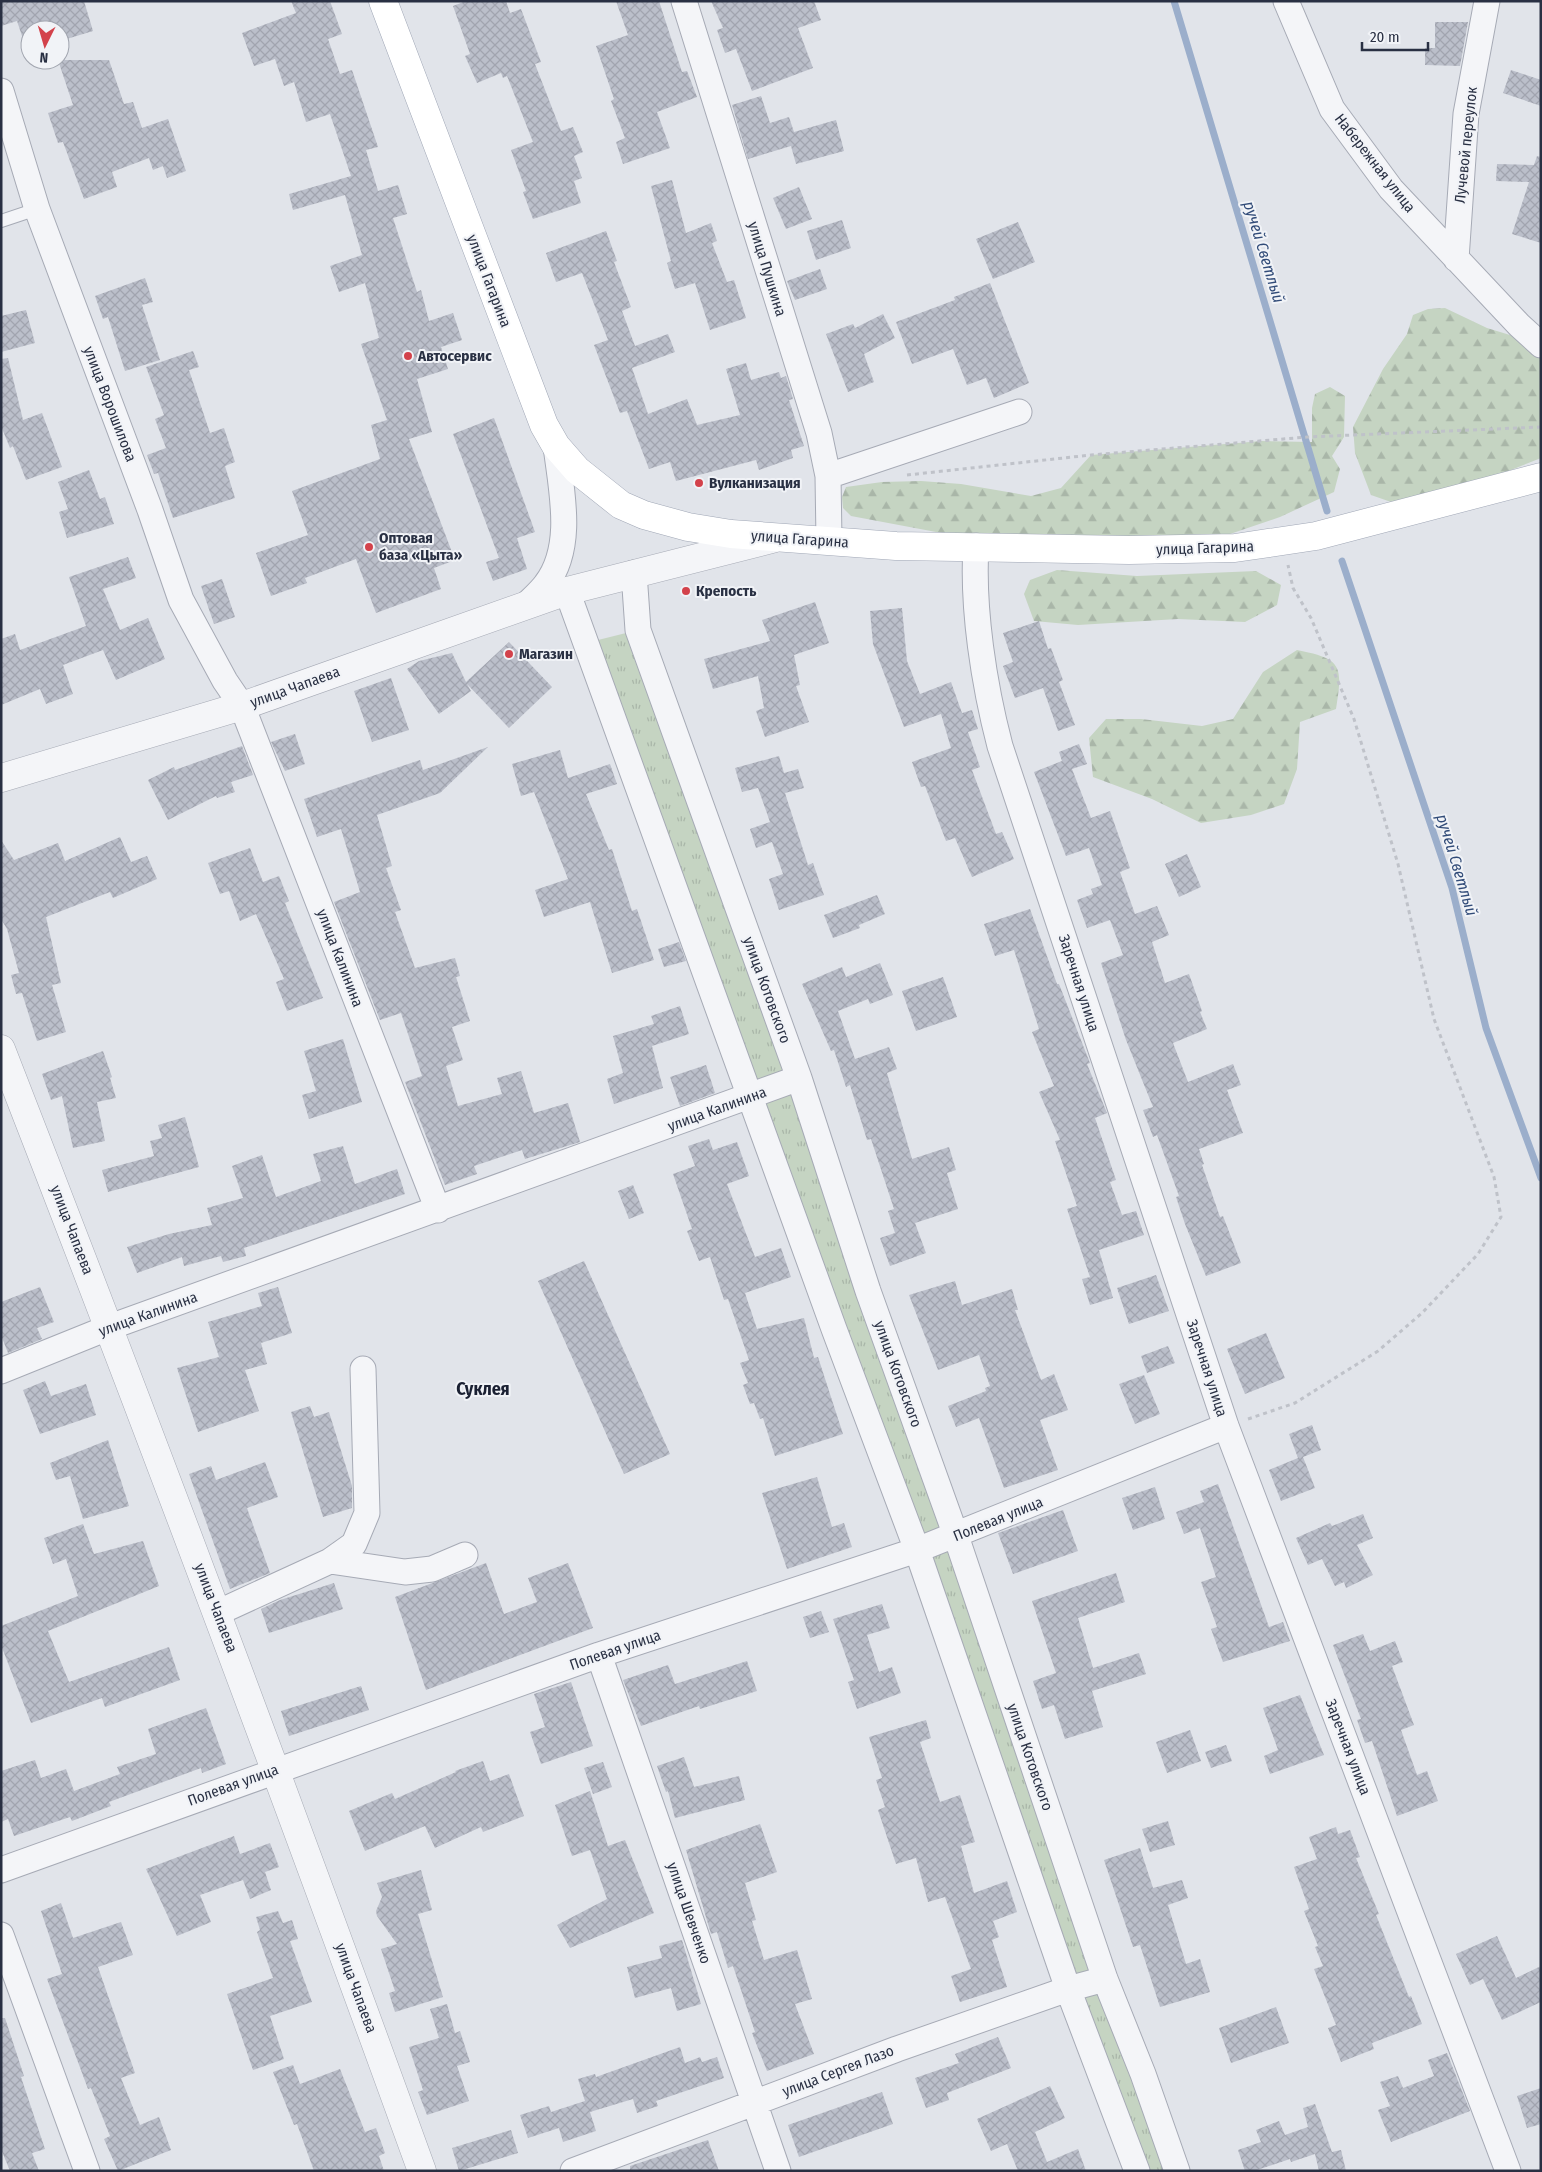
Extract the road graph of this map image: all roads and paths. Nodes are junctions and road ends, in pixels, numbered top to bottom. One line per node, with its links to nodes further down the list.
1 (383, 1): 12 (main road, улица Гагарина)
2 (684, 1): 14 (street, улица Пушкина)
3 (1286, 1): 8 (street, Набережная улица)
4 (1487, 1): 8 (street, Лучевой переулок)
5 (1, 91): 6 (street, улица Ворошилова)
6 (37, 209): 7 (lane); 23 (street, улица Ворошилова)
7 (1, 221)
8 (1456, 259): 9 (street, Набережная улица)
9 (1541, 345)
10 (1019, 412): 14 (street)
11 (1541, 427): 13 (path)
12 (556, 446): 16 (main road, улица Гагарина); 22 (street)
13 (903, 475)
14 (828, 476): 17 (street, улица Пушкина)
15 (1541, 477): 18 (main road, улица Гагарина)
16 (781, 537): 17 (main road, улица Гагарина); 20 (street, улица Чапаева)
17 (829, 540): 19 (main road, улица Гагарина)
18 (1283, 542): 19 (main road, улица Гагарина); 32 (path)
19 (976, 546): 32 (street, Заречная улица)
20 (634, 574): 21 (street, улица Чапаева); 26 (street, улица Котовского)
21 (576, 588): 22 (street, улица Чапаева); 27 (street)
22 (527, 604): 23 (street, улица Чапаева)
23 (242, 706): 24 (street, улица Чапаева); 28 (street, улица Калинина)
24 (1, 778)
25 (1, 1049): 29 (street, улица Чапаева)
26 (799, 1078): 27 (street, улица Калинина); 33 (street, улица Котовского)
27 (750, 1097): 28 (street, улица Калинина); 34 (street)
28 (438, 1210): 29 (street, улица Калинина)
29 (110, 1328): 31 (street, улица Калинина); 37 (street, улица Чапаева)
30 (363, 1370): 36 (street)
31 (1, 1371)
32 (1226, 1426): 33 (street, Полевая улица); 51 (street, Заречная улица)
33 (956, 1536): 34 (street, Полевая улица); 42 (street, улица Котовского)
34 (917, 1550): 38 (street, Полевая улица); 43 (street)
35 (465, 1554): 36 (street)
36 (330, 1561): 37 (street)
37 (218, 1613): 39 (street, улица Чапаева)
38 (599, 1655): 39 (street, Полевая улица); 44 (street, улица Шевченко)
39 (276, 1769): 40 (street, Полевая улица); 46 (street, улица Чапаева)
40 (1, 1870)
41 (1, 1935): 45 (street)
42 (1105, 1979): 43 (street, улица Сергея Лазо); 50 (street, улица Котовского)
43 (1068, 1989): 44 (street, улица Сергея Лазо); 49 (street)
44 (754, 2103): 47 (street, улица Сергея Лазо); 48 (street, улица Шевченко)
45 (87, 2171)
46 (422, 2171)
47 (573, 2171)
48 (778, 2171)
49 (1137, 2171)
50 (1177, 2171)
51 (1508, 2171)

